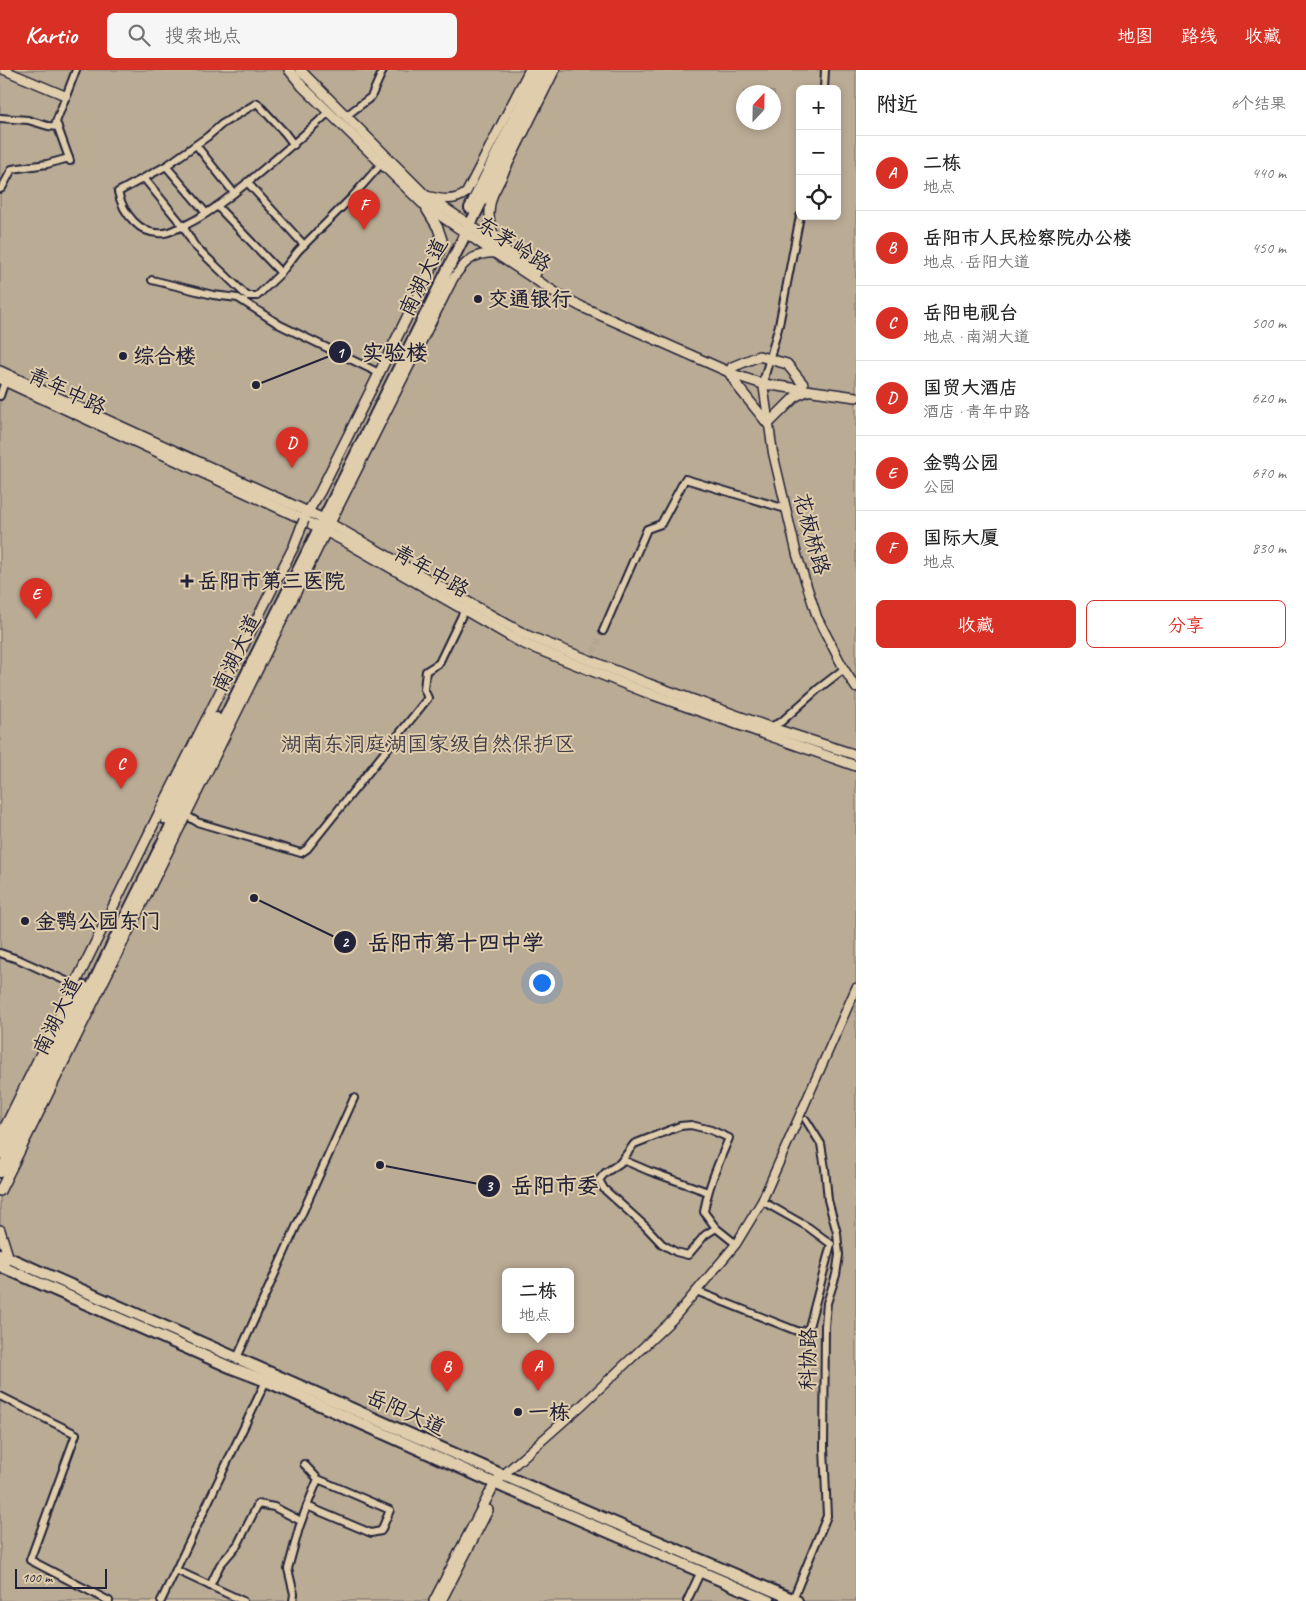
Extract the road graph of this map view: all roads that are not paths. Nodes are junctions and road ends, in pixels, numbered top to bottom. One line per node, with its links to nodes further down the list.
1 (4, 70): 12 (street)
2 (76, 70): 12 (street)
3 (289, 70): 13 (main road, 东茅岭路)
4 (300, 70): 14 (main road, 东茅岭路)
5 (383, 70): 14 (street)
6 (529, 70): 25 (street)
7 (538, 70): 30 (main road, 南湖大道)
8 (547, 70): 30 (main road, 南湖大道)
9 (555, 70): 33 (street)
10 (825, 70): 11 (street)
11 (824, 85)
12 (66, 96): 16 (street)
13 (329, 112): 18 (street); 19 (main road, 东茅岭路)
14 (346, 116): 25 (main road, 东茅岭路)
15 (0, 118): 16 (street)
16 (58, 127): 23 (street)
17 (196, 145): 18 (street); 20 (street); 24 (street)
18 (294, 145): 22 (street)
19 (382, 163): 25 (main road, 东茅岭路); 31 (street)
20 (166, 166): 21 (street); 27 (street)
21 (144, 178): 29 (street); 29 (street)
22 (247, 182): 24 (street); 31 (street)
23 (0, 189)
24 (234, 193): 26 (street)
25 (424, 199): 30 (main road, 东茅岭路); 39 (main road)
26 (217, 206): 27 (street); 34 (street)
27 (206, 213): 29 (street)
28 (799, 220): 37 (street)
29 (183, 226): 34 (street)
30 (465, 227): 32 (main road, 东茅岭路); 33 (main road, 东茅岭路); 48 (main road, 南湖大道)
31 (304, 245): 34 (street)
32 (495, 253): 36 (street); 38 (main road, 东茅岭路)
33 (508, 253): 38 (main road, 东茅岭路)
34 (281, 273)
35 (152, 280): 39 (street)
36 (451, 282): 48 (main road)
37 (770, 359): 38 (main road); 41 (street); 42 (main road)
38 (730, 369): 41 (main road, 东茅岭路); 46 (main road)
39 (379, 373): 48 (main road)
40 (3, 377): 44 (street); 48 (main road, 青年中路); 48 (main road, 青年中路)
41 (764, 382): 42 (main road, 东茅岭路); 46 (street, 花板桥路)
42 (806, 387): 43 (main road); 45 (main road); 46 (main road)
43 (856, 391)
44 (0, 396)
45 (856, 396)
46 (768, 424): 47 (street, 花板桥路)
47 (786, 509): 50 (street); 51 (street, 花板桥路)
48 (316, 522): 49 (main road, 青年中路); 56 (main road); 58 (main road); 63 (main road, 南湖大道); 65 (main road, 南湖大道)
49 (466, 606): 53 (main road, 青年中路); 55 (main road, 青年中路); 56 (street)
50 (603, 631)
51 (844, 669): 52 (street, 花板桥路); 53 (street)
52 (856, 688)
53 (769, 727): 54 (main road, 青年中路)
54 (856, 755)
55 (856, 766)
56 (186, 815): 66 (main road)
57 (0, 953): 58 (street)
58 (75, 985): 62 (main road)
59 (856, 988): 68 (street)
60 (354, 1098): 74 (street)
61 (806, 1120): 86 (street, 科协路)
62 (0, 1137)
63 (0, 1154)
64 (623, 1160): 67 (street); 67 (street); 69 (street)
65 (0, 1172)
66 (0, 1191)
67 (708, 1192): 69 (street)
68 (762, 1200): 71 (street); 73 (street)
69 (716, 1228): 71 (street)
70 (0, 1230): 72 (main road)
71 (736, 1244): 73 (street)
72 (2, 1260): 74 (main road, 岳阳大道); 75 (main road, 岳阳大道)
73 (696, 1291): 78 (street)
74 (236, 1358): 78 (main road, 岳阳大道)
75 (266, 1381): 80 (main road, 岳阳大道); 83 (street)
76 (0, 1396): 87 (street)
77 (304, 1464): 79 (street)
78 (504, 1475): 80 (main road); 86 (main road, 岳阳大道)
79 (318, 1479): 81 (street); 81 (street)
80 (498, 1485): 84 (main road, 岳阳大道); 91 (main road); 92 (main road)
81 (307, 1506): 82 (street)
82 (302, 1521): 85 (street); 90 (street)
83 (176, 1570): 85 (street); 88 (street)
84 (701, 1571): 93 (street); 94 (main road, 岳阳大道)
85 (210, 1586): 89 (street)
86 (795, 1600)
87 (109, 1601)
88 (161, 1601)
89 (243, 1601)
90 (293, 1601)
91 (434, 1601)
92 (441, 1601)
93 (687, 1601)
94 (769, 1601)

